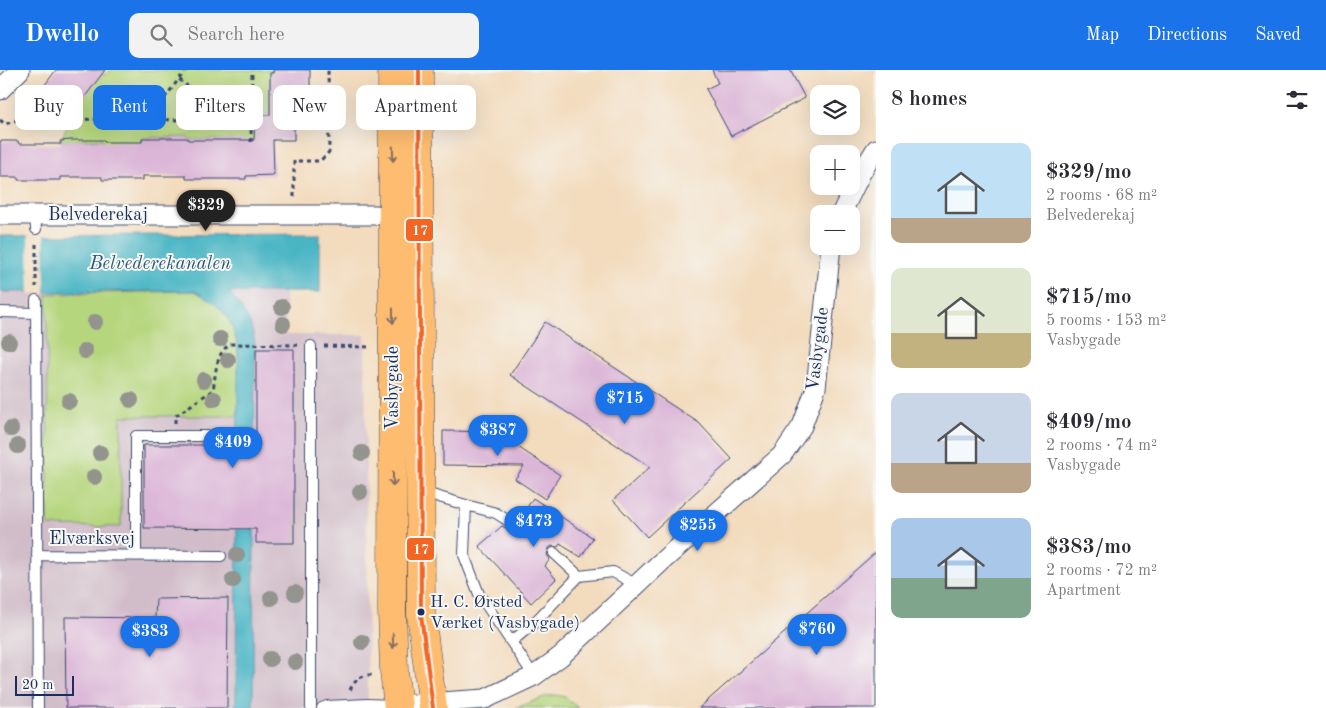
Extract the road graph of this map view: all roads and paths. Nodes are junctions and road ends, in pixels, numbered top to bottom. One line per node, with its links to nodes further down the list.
1 (186, 70): 6 (path)
2 (252, 70): 8 (path)
3 (328, 70): 17 (path)
4 (392, 70): 18 (main road, Vasbygade, one-way to 18)
5 (419, 70): 28 (main road, Vasbygade)
6 (179, 79): 7 (path); 9 (path)
7 (187, 85)
8 (252, 85)
9 (166, 96)
10 (0, 120): 11 (path)
11 (93, 120)
12 (251, 130): 13 (path)
13 (251, 142)
14 (876, 150): 15 (street)
15 (845, 205)
16 (0, 215): 19 (street, Belvederekaj)
17 (294, 216): 18 (street, Belvederekaj); 19 (street, Belvederekaj)
18 (385, 216): 38 (main road, Vasbygade, one-way to 38)
19 (36, 222): 21 (path)
20 (830, 255): 36 (street, Vasbygade)
21 (36, 300): 23 (lane, Elværksvej)
22 (0, 312): 23 (lane)
23 (36, 313): 32 (lane, Elværksvej)
24 (255, 344): 26 (path)
25 (311, 346): 44 (lane)
26 (175, 436): 27 (lane); 33 (lane)
27 (227, 436)
28 (421, 492): 29 (lane); 41 (main road, Vasbygade)
29 (466, 505): 30 (lane); 37 (lane)
30 (521, 529)
31 (554, 552): 35 (lane)
32 (37, 556): 33 (lane, Elværksvej); 43 (lane)
33 (136, 556): 34 (lane, Elværksvej)
34 (221, 556)
35 (579, 576): 36 (lane); 37 (lane)
36 (637, 585): 39 (street, Vasbygade)
37 (511, 642): 39 (lane)
38 (395, 674): 40 (path); 42 (main road, Vasbygade)
39 (534, 676): 41 (street, Vasbygade)
40 (348, 704): 42 (lane); 45 (lane)
41 (433, 705): 42 (street, Vasbygade)
42 (398, 706)
43 (38, 708)
44 (311, 708)
45 (322, 708)

